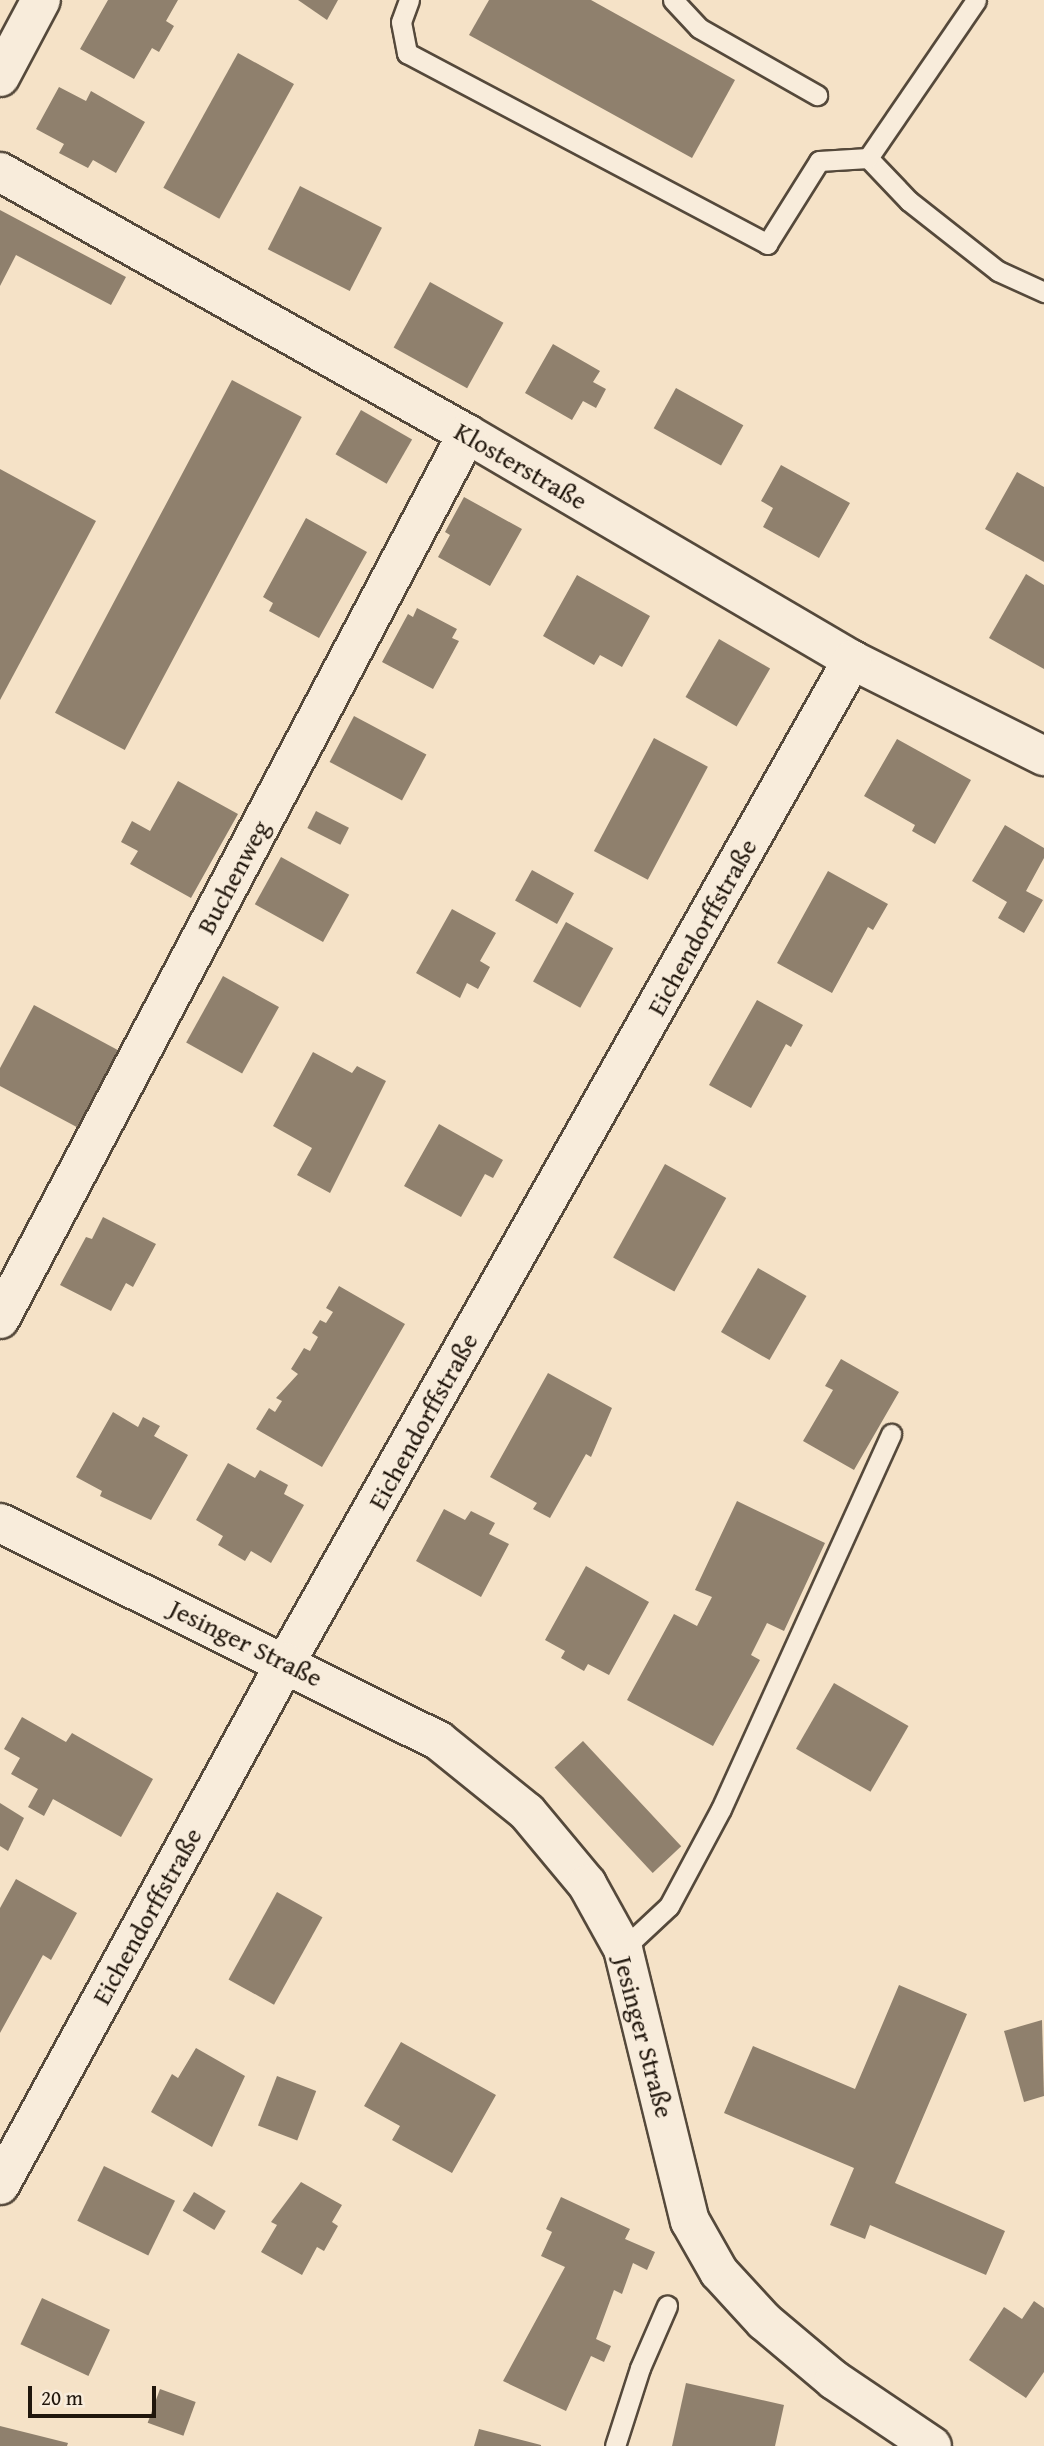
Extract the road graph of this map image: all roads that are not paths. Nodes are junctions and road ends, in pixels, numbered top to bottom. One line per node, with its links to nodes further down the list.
1 (41, 0): 5 (street)
2 (409, 0): 7 (lane)
3 (673, 0): 6 (lane)
4 (976, 0): 7 (lane)
5 (0, 77)
6 (817, 95)
7 (867, 158): 9 (lane)
8 (0, 172): 10 (street, Klosterstraße)
9 (1044, 292)
10 (467, 434): 11 (street, Klosterstraße); 13 (street, Buchenweg)
11 (852, 660): 12 (street, Klosterstraße); 16 (street, Eichendorffstraße)
12 (1044, 756)
13 (0, 1319)
14 (891, 1434): 17 (lane)
15 (0, 1523): 16 (street, Jesinger Straße)
16 (286, 1662): 17 (street, Jesinger Straße); 18 (street, Eichendorffstraße)
17 (623, 1949): 21 (street, Jesinger Straße)
18 (0, 2185)
19 (667, 2306): 20 (lane)
20 (615, 2446)
21 (932, 2446)

